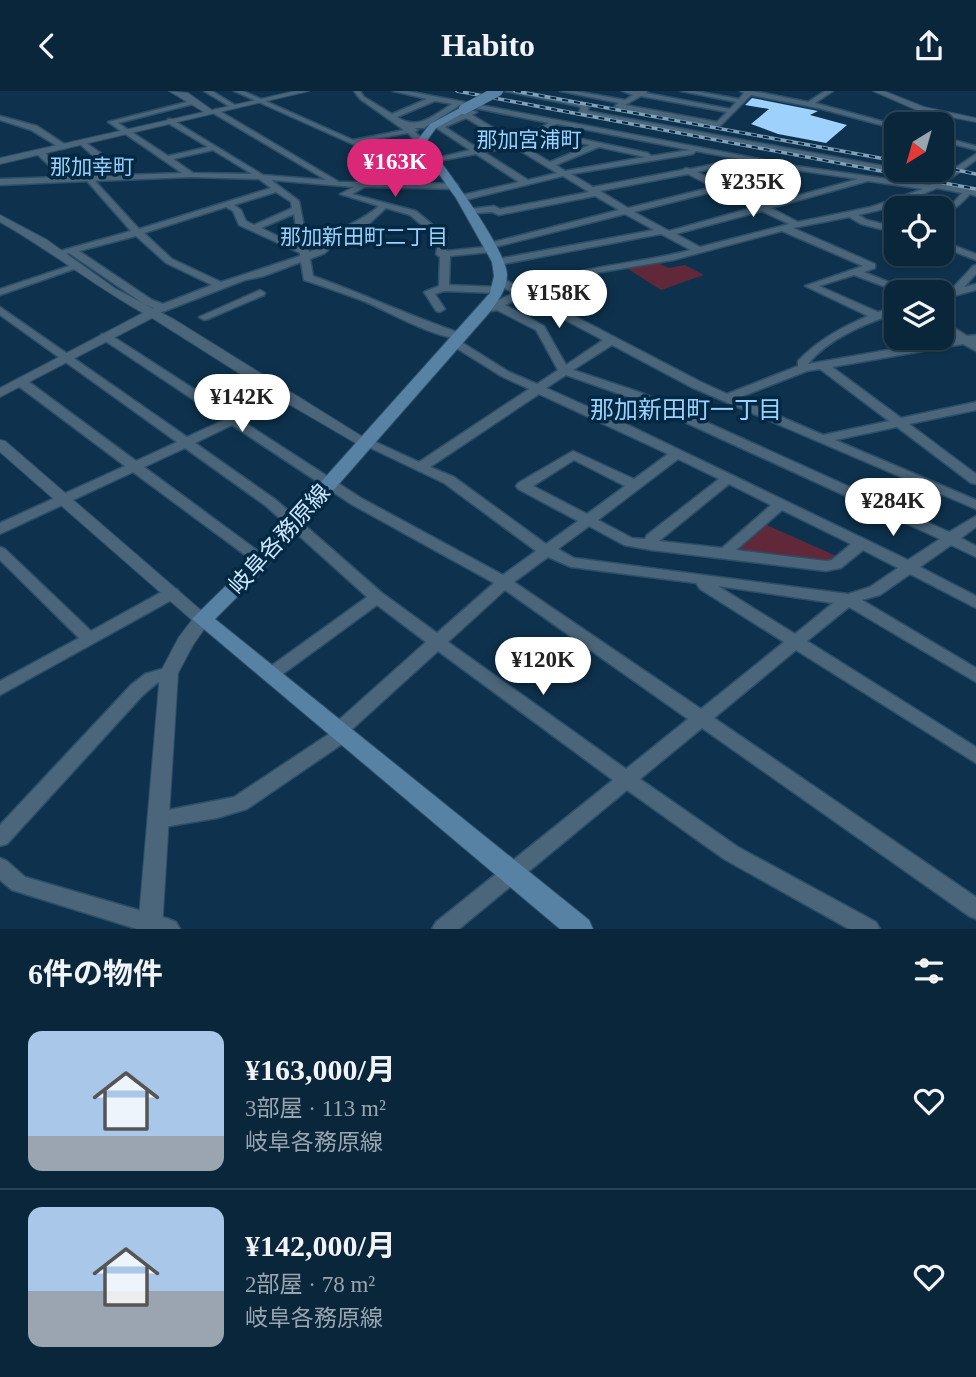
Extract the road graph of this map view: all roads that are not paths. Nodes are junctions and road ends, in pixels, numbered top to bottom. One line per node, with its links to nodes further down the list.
1 (206, 91): 22 (street)
2 (237, 91): 17 (street)
3 (305, 91): 17 (street)
4 (357, 91): 28 (street)
5 (396, 91): 16 (street)
6 (498, 91): 24 (main road, bridge)
7 (508, 91): 71 (street)
8 (564, 91): 20 (street)
9 (625, 91): 15 (street)
10 (684, 91): 18 (street)
11 (747, 91): 18 (street); 21 (street)
12 (830, 91): 21 (street)
13 (878, 91): 30 (street)
14 (180, 92): 19 (street)
15 (642, 92): 20 (street); 26 (street)
16 (433, 99): 24 (street); 28 (street)
17 (260, 101): 22 (street); 34 (street)
18 (740, 101): 26 (street)
19 (195, 102): 25 (street); 35 (street)
20 (627, 102): 26 (street)
21 (809, 104): 33 (street)
22 (234, 107): 25 (street)
23 (482, 107): 24 (street); 24 (street); 32 (street)
24 (463, 109): 34 (street); 37 (main road); 40 (street); 47 (street)
25 (213, 111): 31 (street); 70 (street)
26 (732, 111)
27 (569, 114): 32 (street)
28 (392, 117): 34 (street)
29 (0, 118): 43 (street)
30 (975, 120)
31 (171, 121): 35 (street); 44 (street)
32 (557, 121): 36 (street); 46 (street)
33 (884, 124)
34 (406, 127): 37 (street)
35 (130, 132): 39 (street); 52 (street)
36 (536, 132): 40 (street); 41 (street)
37 (423, 137): 54 (main road)
38 (954, 142): 45 (street)
39 (83, 143): 43 (street); 50 (street)
40 (516, 144): 47 (street); 56 (street)
41 (597, 145): 51 (street); 56 (street)
42 (731, 145): 46 (street)
43 (65, 147): 48 (street)
44 (214, 148): 52 (street); 64 (street)
45 (976, 148)
46 (705, 150): 51 (street); 53 (street)
47 (478, 152): 54 (street); 69 (street)
48 (40, 153): 55 (street); 59 (street)
49 (976, 156): 71 (street)
50 (102, 157): 59 (street); 63 (street)
51 (658, 157): 60 (street); 61 (street)
52 (168, 158): 62 (street)
53 (751, 159): 58 (street); 60 (street)
54 (433, 160): 75 (main road)
55 (0, 161)
56 (550, 165): 61 (street)
57 (404, 168): 72 (street)
58 (796, 168): 65 (street); 73 (street)
59 (56, 169): 67 (street)
60 (688, 171): 73 (street); 76 (street)
61 (566, 174): 69 (street); 76 (street)
62 (191, 175): 63 (street); 64 (street)
63 (120, 176): 66 (street)
64 (262, 177): 70 (street); 74 (street)
65 (868, 178): 71 (street); 81 (street)
66 (89, 179): 67 (street); 91 (street)
67 (68, 180): 68 (street)
68 (0, 182)
69 (527, 183): 75 (street)
70 (337, 184): 72 (street)
71 (936, 184): 77 (street); 85 (street)
72 (369, 185): 75 (street); 80 (street)
73 (721, 187): 81 (street); 83 (street)
74 (276, 189): 78 (street); 82 (street)
75 (458, 192): 84 (main road)
76 (595, 192): 83 (street); 84 (street)
77 (972, 192): 79 (street)
78 (227, 204): 89 (street); 91 (street)
79 (954, 205)
80 (384, 206): 98 (street); 99 (street)
81 (764, 208): 87 (street); 92 (street)
82 (298, 209): 89 (street); 98 (street)
83 (626, 211): 92 (street); 96 (street)
84 (469, 212): 96 (main road)
85 (851, 215): 87 (street); 88 (street)
86 (2, 220): 97 (street)
87 (798, 225): 90 (street)
88 (884, 227)
89 (254, 228): 98 (street)
90 (785, 228): 95 (street); 103 (street)
91 (137, 232): 94 (street); 105 (street)
92 (664, 233): 95 (street); 96 (street)
93 (954, 249): 100 (street)
94 (71, 250): 97 (street); 117 (street)
95 (698, 250): 111 (street)
96 (493, 252): 99 (street); 113 (main road)
97 (58, 253): 101 (street)
98 (304, 254): 105 (street); 123 (street)
99 (445, 254): 107 (street)
100 (976, 257)
101 (75, 267): 110 (street); 117 (street)
102 (976, 268): 109 (street)
103 (855, 272): 104 (street); 119 (street)
104 (884, 283)
105 (219, 285): 108 (street)
106 (976, 287): 109 (street)
107 (444, 288): 113 (street); 115 (street)
108 (204, 291): 114 (street); 117 (street)
109 (955, 291)
110 (0, 292)
111 (522, 292): 113 (street); 113 (street); 124 (street)
112 (260, 293): 114 (street)
113 (495, 297): 123 (main road, 岐阜各務原線); 130 (street)
114 (230, 306): 120 (street)
115 (440, 309)
116 (0, 310): 127 (street)
117 (158, 310): 122 (street); 134 (street)
118 (884, 314): 119 (street)
119 (877, 316): 129 (street)
120 (204, 317)
121 (954, 330): 125 (street)
122 (105, 336): 127 (street); 137 (street)
123 (457, 339): 132 (street); 141 (main road, 岐阜各務原線)
124 (611, 339): 130 (street); 135 (street)
125 (970, 339): 126 (street); 128 (street)
126 (976, 348)
127 (65, 357): 131 (street); 140 (street)
128 (822, 365): 129 (street); 138 (street)
129 (804, 368): 135 (street)
130 (564, 371): 132 (street); 157 (street)
131 (21, 381): 133 (street); 145 (street)
132 (537, 389): 143 (street); 144 (street)
133 (0, 393)
134 (285, 396): 137 (street); 141 (street)
135 (727, 398): 139 (street)
136 (976, 405): 138 (street)
137 (233, 419): 140 (street); 148 (street)
138 (897, 421): 139 (street); 147 (street)
139 (821, 439): 152 (street)
140 (185, 442): 145 (street); 155 (street)
141 (364, 442): 144 (street); 148 (main road, 岐阜各務原線)
142 (0, 444): 150 (street)
143 (677, 454): 146 (street); 149 (street)
144 (422, 466): 160 (street)
145 (133, 467): 150 (street); 164 (street)
146 (727, 479): 151 (street); 159 (street)
147 (976, 480)
148 (330, 483): 155 (main road, 岐阜各務原線); 167 (street)
149 (635, 485): 153 (street); 153 (street)
150 (65, 499): 156 (street); 168 (street)
151 (780, 505): 158 (street); 163 (street)
152 (976, 505)
153 (587, 519): 159 (street); 160 (street)
154 (976, 520): 157 (street)
155 (295, 521): 164 (main road, 岐阜各務原線); 169 (street)
156 (0, 529)
157 (948, 538): 162 (street); 165 (street)
158 (861, 543): 163 (street); 165 (street)
159 (651, 545): 163 (street)
160 (544, 550): 166 (street); 167 (street)
161 (0, 552): 173 (street)
162 (976, 552)
163 (727, 554)
164 (261, 560): 172 (main road, 岐阜各務原線)
165 (908, 566): 170 (street); 171 (street)
166 (700, 578): 170 (street); 175 (street)
167 (504, 582): 174 (street); 180 (street)
168 (172, 593): 172 (street); 173 (street)
169 (377, 597): 174 (street); 177 (street)
170 (848, 599): 175 (street); 178 (street)
171 (976, 603)
172 (202, 618): 176 (street); 177 (main road)
173 (90, 639): 179 (street)
174 (439, 641): 181 (street); 183 (street)
175 (794, 642): 180 (street); 182 (street)
176 (169, 673): 184 (street); 185 (street)
177 (270, 675): 181 (main road)
178 (976, 676)
179 (1, 686)
180 (701, 719): 183 (street); 188 (street)
181 (339, 734): 184 (street); 187 (main road)
182 (976, 756)
183 (628, 779): 187 (street); 192 (street)
184 (158, 820): 189 (street)
185 (0, 838)
186 (0, 867): 189 (street)
187 (513, 872): 190 (street); 191 (main road)
188 (976, 909)
189 (156, 927)
190 (443, 929)
191 (580, 929)
192 (869, 929)

